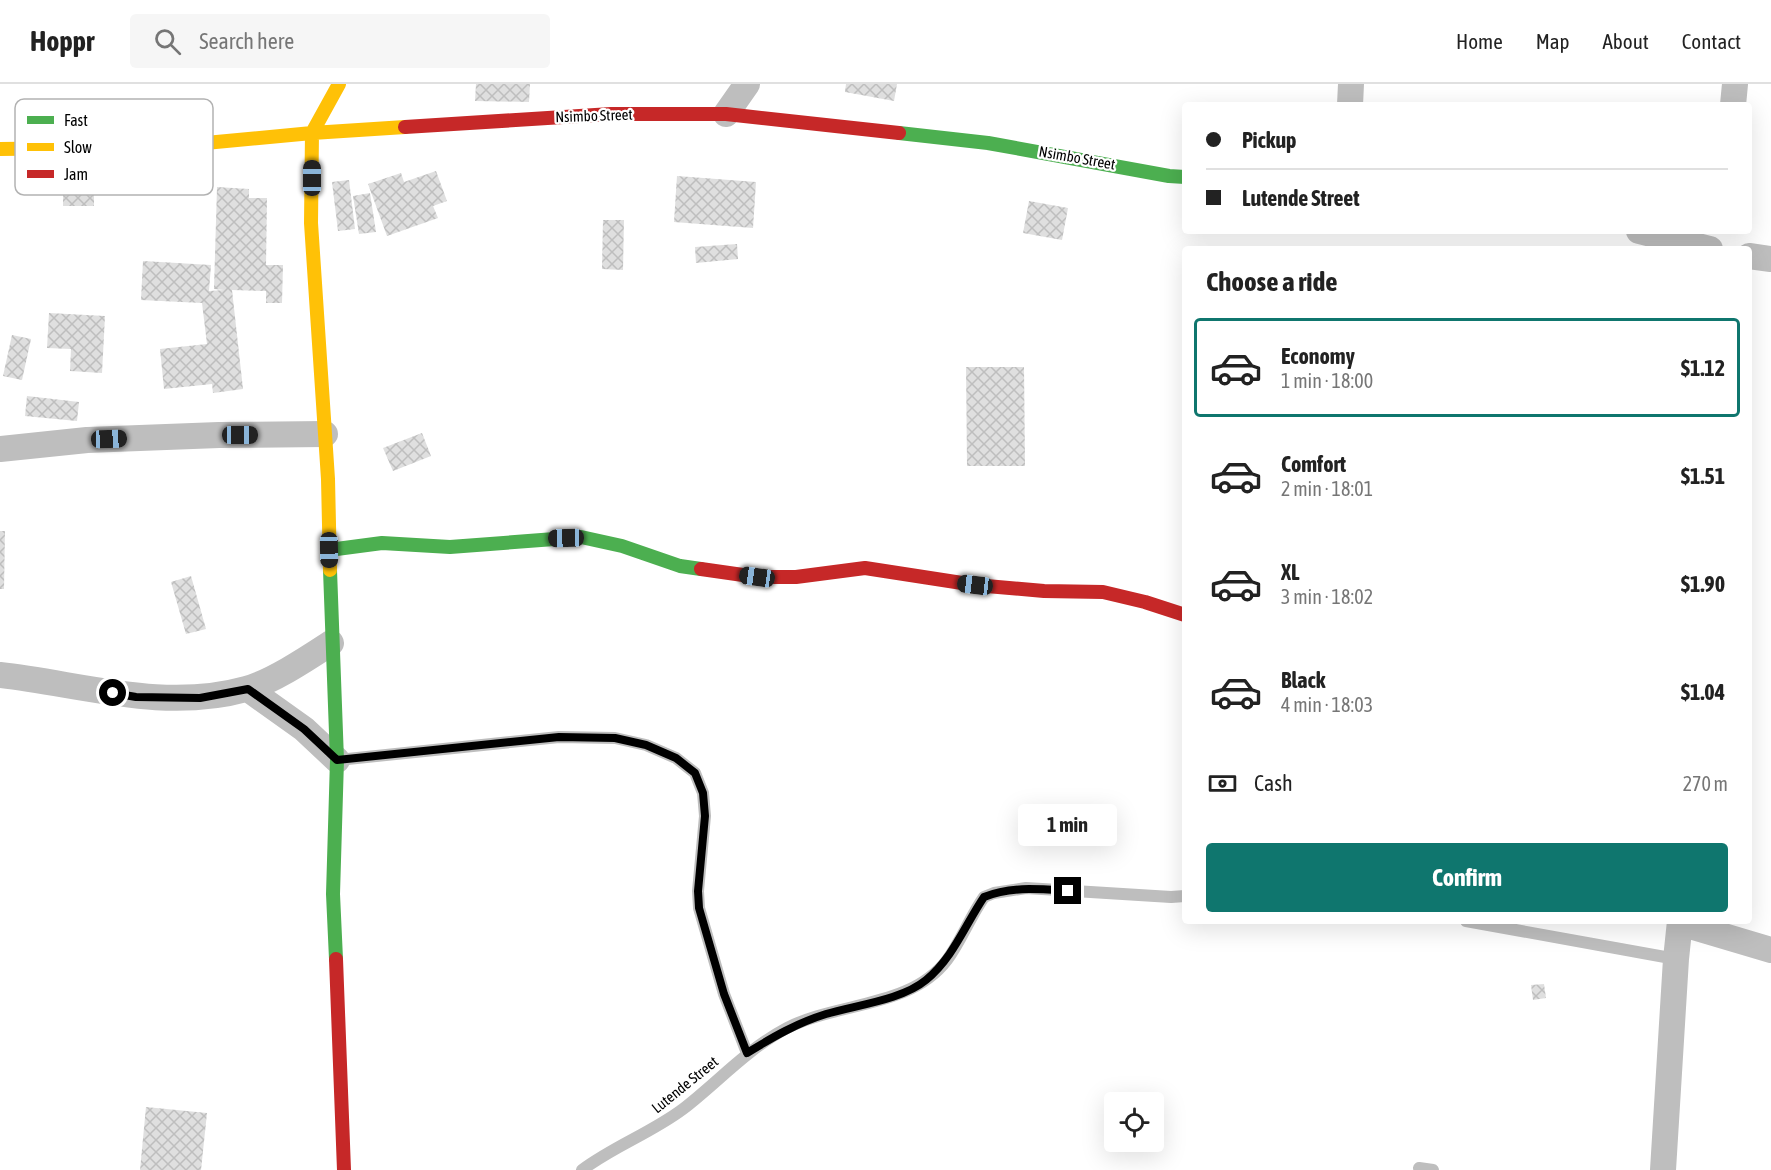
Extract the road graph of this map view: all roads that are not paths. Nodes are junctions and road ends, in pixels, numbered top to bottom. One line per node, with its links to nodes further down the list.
1 (339, 84): 8 (street)
2 (747, 84): 7 (street)
3 (1351, 84): 5 (street)
4 (1735, 84): 6 (street)
5 (1350, 102)
6 (1733, 102)
7 (726, 114): 8 (street, Nsimbo Street); 12 (street, Nsimbo Street)
8 (312, 132): 9 (street, Nsimbo Street); 17 (street)
9 (213, 142)
10 (0, 149): 11 (street, Nsimbo Street)
11 (15, 149)
12 (1182, 177)
13 (1651, 234): 14 (street)
14 (1698, 246)
15 (1752, 256): 16 (street)
16 (1771, 259)
17 (325, 434): 18 (street); 19 (street)
18 (0, 449)
19 (329, 550): 20 (street); 21 (street)
20 (1182, 614)
21 (331, 643): 23 (street); 24 (street)
22 (0, 675): 23 (street)
23 (248, 689): 24 (street)
24 (337, 760): 31 (lane); 33 (street)
25 (1182, 896): 31 (lane, Lutende Street)
26 (1483, 924): 30 (lane)
27 (1680, 924): 30 (street)
28 (1686, 924): 29 (street)
29 (1771, 950)
30 (1676, 959): 36 (street)
31 (747, 1053): 34 (lane, Lutende Street)
32 (1419, 1168): 35 (lane)
33 (344, 1170)
34 (582, 1170)
35 (1433, 1170)
36 (1663, 1170)

